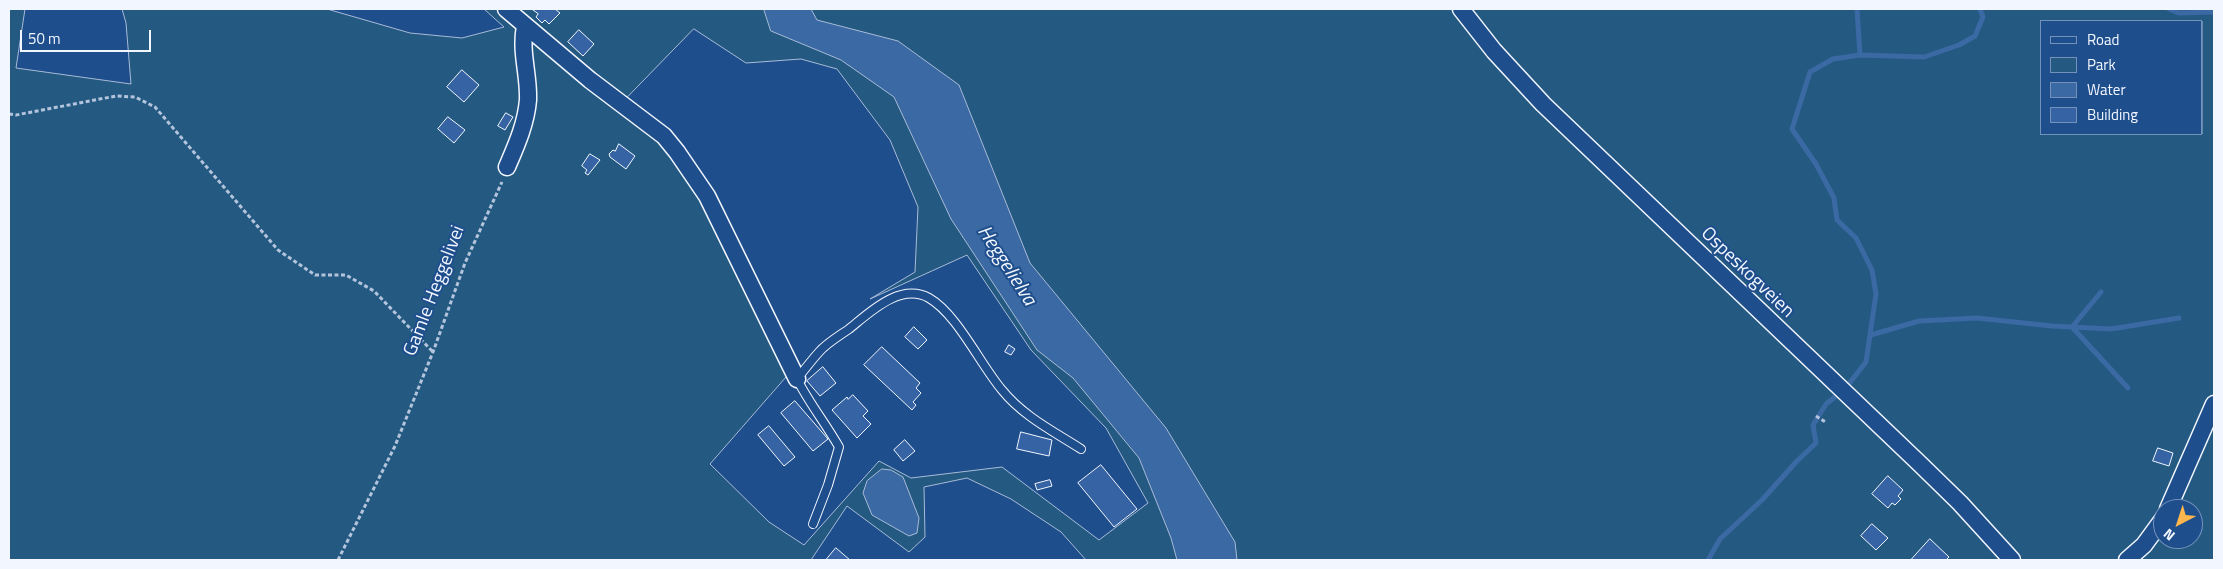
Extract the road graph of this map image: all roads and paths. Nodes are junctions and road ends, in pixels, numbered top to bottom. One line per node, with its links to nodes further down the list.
1 (506, 9): 3 (street)
2 (1461, 9): 16 (street, Ospeskogveien)
3 (525, 26): 5 (street); 7 (street)
4 (9, 114): 6 (path)
5 (507, 167): 6 (path, Gamle Heggelivei)
6 (433, 352): 15 (path, Gamle Heggelivei)
7 (797, 379): 11 (lane); 13 (lane)
8 (2214, 404): 12 (street)
9 (1816, 416): 10 (path)
10 (1827, 423)
11 (1081, 449)
12 (2172, 499)
13 (813, 524)
14 (2153, 533): 17 (street)
15 (338, 560)
16 (2012, 560)
17 (2127, 560)

